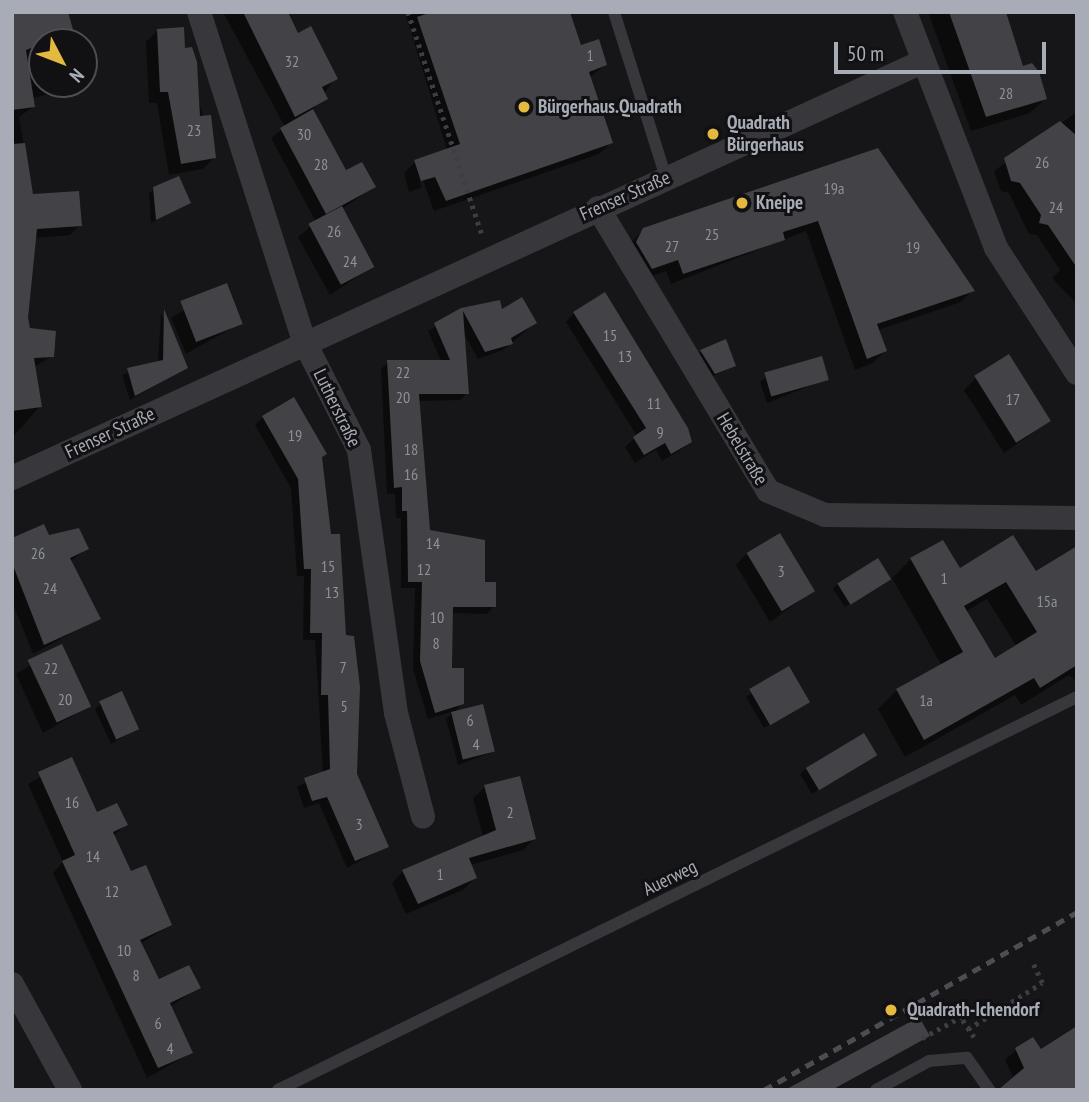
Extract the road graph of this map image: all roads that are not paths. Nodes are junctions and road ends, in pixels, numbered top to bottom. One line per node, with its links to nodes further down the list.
1 (199, 12): 7 (street, Lutherstraße)
2 (614, 12): 5 (lane)
3 (905, 12): 4 (street)
4 (922, 62): 5 (street, Frenser Straße); 8 (street)
5 (666, 178): 6 (street, Frenser Straße)
6 (598, 208): 7 (street, Frenser Straße); 10 (street, Hebelstraße)
7 (304, 341): 9 (street, Frenser Straße); 12 (street, Lutherstraße)
8 (1077, 373)
9 (12, 478)
10 (1077, 518)
11 (1077, 697): 15 (lane, Auerweg)
12 (423, 817)
13 (12, 984): 14 (street)
14 (70, 1090)
15 (278, 1090)
16 (876, 1090): 17 (lane)
17 (989, 1090)

